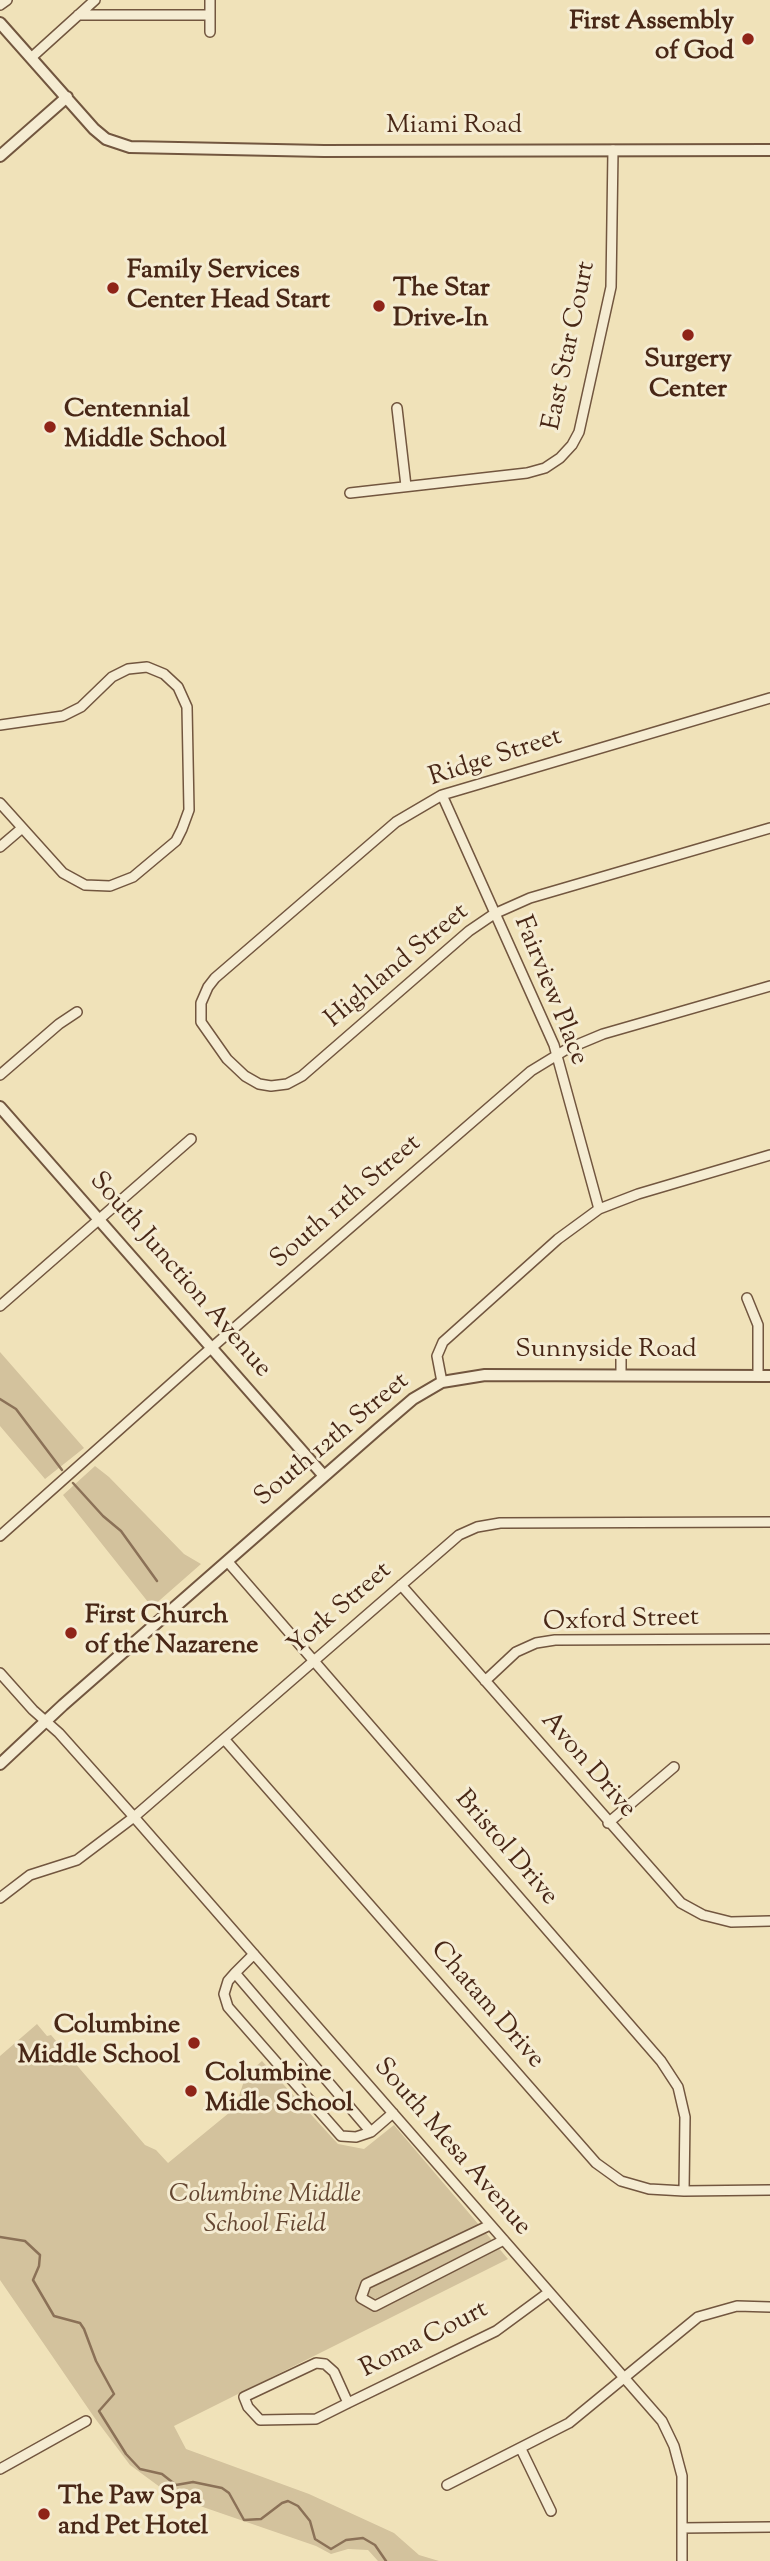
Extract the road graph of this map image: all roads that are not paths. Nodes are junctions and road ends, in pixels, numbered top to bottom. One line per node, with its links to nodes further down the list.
1 (7, 0): 4 (street)
2 (95, 0): 5 (street)
3 (210, 0): 6 (street)
4 (0, 5)
5 (78, 15): 6 (street); 9 (street)
6 (210, 15): 8 (street)
7 (0, 23): 9 (street, Miami Road)
8 (210, 32)
9 (32, 57): 10 (street, Miami Road)
10 (67, 97): 11 (street, Miami Road); 13 (street)
11 (613, 150): 12 (street, Miami Road); 15 (street, East Star Court)
12 (770, 150)
13 (0, 156)
14 (397, 408): 15 (street)
15 (406, 486): 16 (street, East Star Court)
16 (350, 493)
17 (770, 698): 19 (street, Ridge Street)
18 (0, 725): 22 (street)
19 (442, 795): 24 (street, Fairview Place); 28 (street, Ridge Street)
20 (0, 803): 22 (street)
21 (770, 828): 24 (street, Highland Street)
22 (22, 829): 23 (street)
23 (0, 847)
24 (494, 914): 27 (street, Fairview Place); 28 (street, Highland Street)
25 (770, 986): 27 (street, South 11th Street)
26 (78, 1012): 29 (street)
27 (556, 1055): 33 (street, Fairview Place); 37 (street, South 11th Street)
28 (227, 1059)
29 (0, 1075)
30 (0, 1107): 34 (street, South Junction Avenue)
31 (191, 1139): 34 (street)
32 (770, 1155): 33 (street, South 12th Street)
33 (599, 1209): 41 (street, South 12th Street)
34 (98, 1220): 36 (street); 37 (street, South Junction Avenue)
35 (747, 1298): 40 (street)
36 (0, 1306)
37 (212, 1348): 42 (street, South Junction Avenue); 44 (street, South 11th Street)
38 (621, 1352): 39 (street)
39 (621, 1375): 40 (street, Sunnyside Road); 41 (street, Sunnyside Road)
40 (764, 1376)
41 (442, 1382): 42 (street, South 12th Street)
42 (324, 1476): 45 (street, South 12th Street)
43 (770, 1522): 46 (street, York Street)
44 (0, 1535)
45 (228, 1562): 48 (street, Bristol Drive); 51 (street, South 12th Street)
46 (401, 1586): 48 (street, York Street); 50 (street, Avon Drive)
47 (770, 1639): 50 (street, Oxford Street)
48 (314, 1662): 52 (street, York Street); 64 (street, Bristol Drive)
49 (0, 1673): 51 (street, South Mesa Avenue)
50 (485, 1681): 56 (street, Avon Drive)
51 (46, 1721): 53 (street, South 12th Street); 55 (street, South Mesa Avenue)
52 (225, 1740): 55 (street, York Street); 64 (street, Chatam Drive)
53 (0, 1764)
54 (674, 1767): 56 (street)
55 (134, 1816): 57 (street, York Street); 59 (street, South Mesa Avenue)
56 (608, 1823): 58 (street, Avon Drive)
57 (0, 1898)
58 (770, 1921)
59 (254, 1954): 60 (street); 61 (street, South Mesa Avenue)
60 (235, 1973): 62 (street); 62 (street)
61 (393, 2113): 62 (street); 65 (street, South Mesa Avenue)
62 (371, 2132)
63 (770, 2190): 64 (street, Chatam Drive)
64 (684, 2191)
65 (490, 2225): 66 (street, South Mesa Avenue); 66 (street)
66 (503, 2240): 67 (street, South Mesa Avenue)
67 (549, 2292): 69 (street, South Mesa Avenue); 70 (street, Roma Court)
68 (770, 2307): 69 (street)
69 (626, 2378): 72 (street); 77 (street, South Mesa Avenue)
70 (348, 2403): 70 (street, Roma Court)
71 (86, 2421): 73 (street)
72 (521, 2449): 74 (street); 75 (street)
73 (0, 2469)
74 (447, 2485)
75 (551, 2511)
76 (770, 2527): 77 (street)
77 (682, 2528): 78 (street, South Mesa Avenue)
78 (682, 2561)

